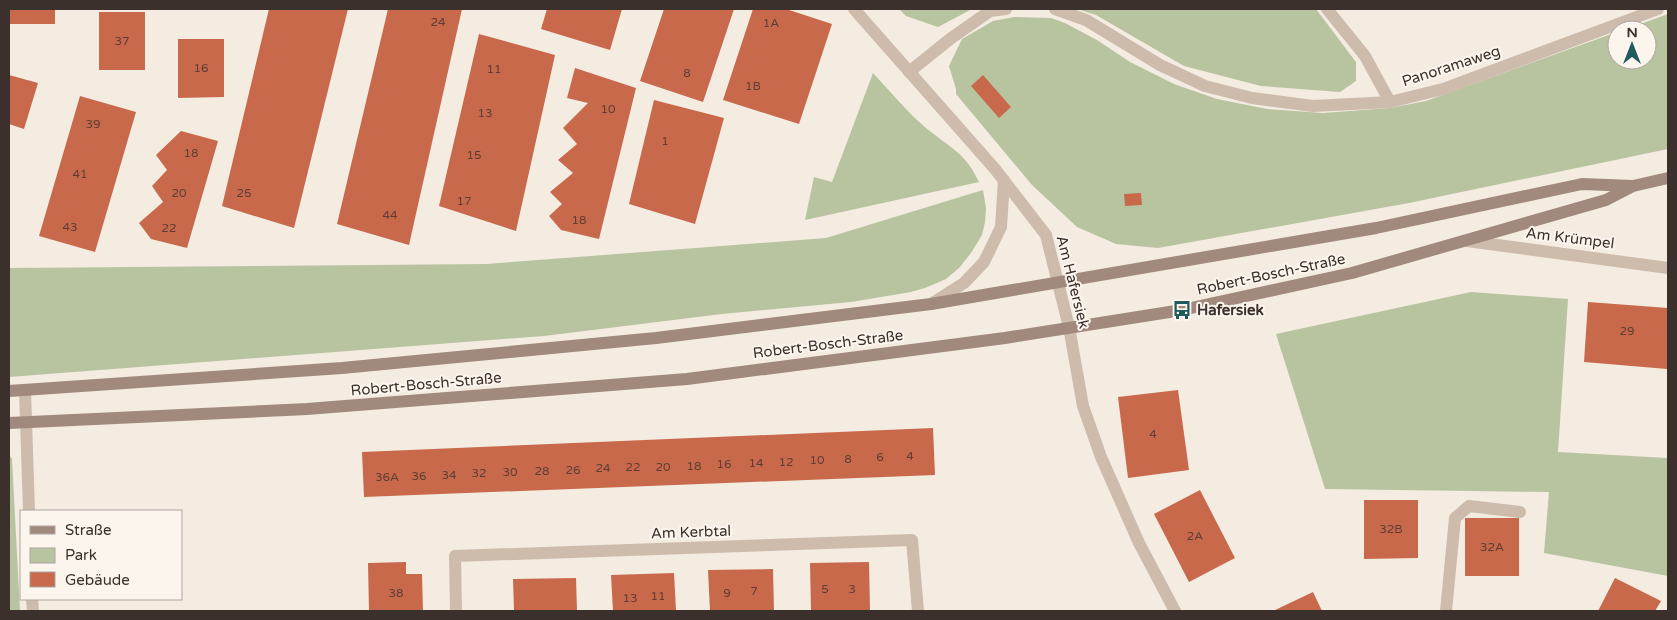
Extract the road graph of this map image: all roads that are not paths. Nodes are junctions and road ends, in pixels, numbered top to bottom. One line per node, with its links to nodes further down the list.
1 (854, 9): 6 (street, Am Hafersiek)
2 (1006, 9): 6 (street)
3 (1055, 9): 7 (street, Panoramaweg)
4 (1326, 9): 7 (street)
5 (1658, 9): 7 (street, Panoramaweg)
6 (909, 72): 9 (street, Am Hafersiek)
7 (1390, 102)
8 (1668, 178): 10 (main road, Robert-Bosch-Straße)
9 (1004, 180): 13 (street, Am Hafersiek); 14 (street)
10 (1633, 186): 11 (main road, Robert-Bosch-Straße); 13 (main road, Robert-Bosch-Straße)
11 (1467, 241): 12 (street, Am Krümpel); 15 (main road, Robert-Bosch-Straße)
12 (1668, 268)
13 (1059, 283): 14 (main road, Robert-Bosch-Straße); 15 (street, Am Hafersiek)
14 (931, 304): 16 (main road, Robert-Bosch-Straße)
15 (1069, 327): 18 (main road, Robert-Bosch-Straße); 24 (street, Am Hafersiek)
16 (25, 390): 17 (main road, Robert-Bosch-Straße); 18 (street)
17 (9, 391)
18 (25, 422): 19 (main road, Robert-Bosch-Straße); 20 (street)
19 (9, 423)
20 (29, 510)
21 (1520, 512): 25 (street)
22 (456, 611): 23 (street, Am Kerbtal)
23 (918, 611)
24 (1175, 611)
25 (1446, 611)

